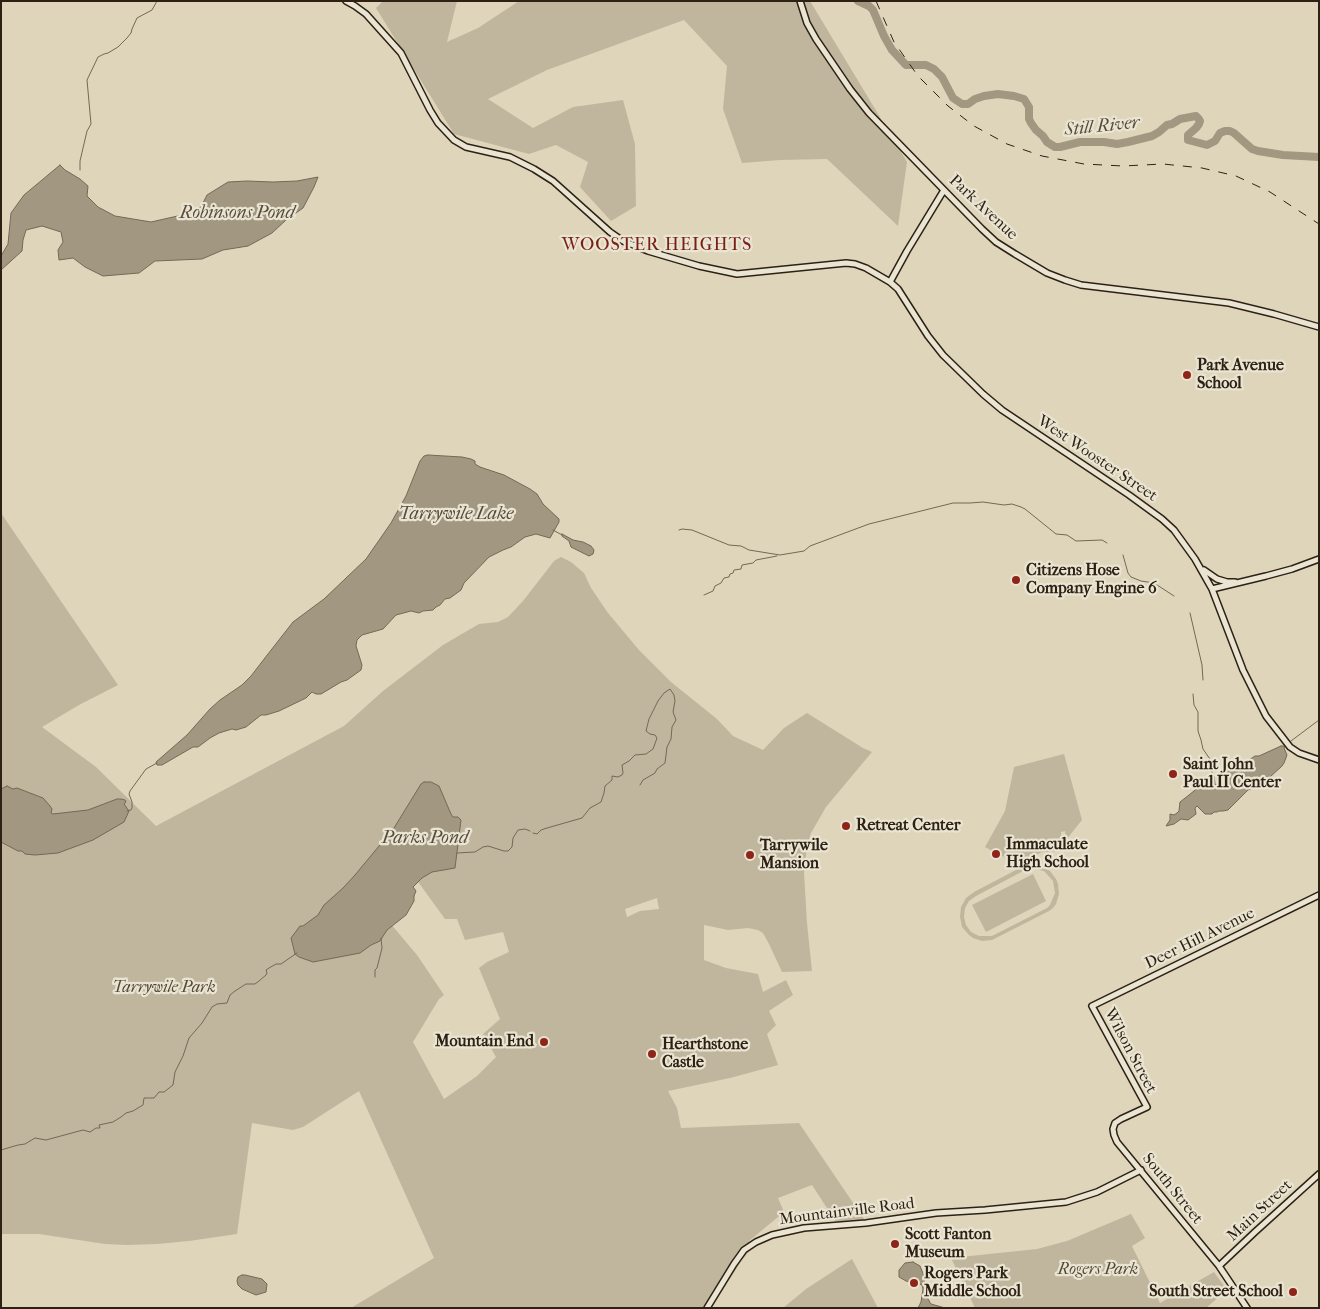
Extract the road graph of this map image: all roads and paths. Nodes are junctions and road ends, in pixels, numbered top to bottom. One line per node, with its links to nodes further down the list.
1 (346, 1): 4 (street)
2 (800, 1): 3 (street, Park Avenue)
3 (944, 190): 4 (street); 5 (street, Park Avenue)
4 (890, 282): 7 (street, West Wooster Street)
5 (1319, 327)
6 (1319, 559): 8 (street)
7 (1200, 567): 8 (street); 9 (street, West Wooster Street)
8 (1245, 582): 9 (street)
9 (1212, 589): 10 (street, West Wooster Street)
10 (1319, 760)
11 (1319, 894): 12 (street, Deer Hill Avenue)
12 (1092, 1006): 13 (street, Wilson Street)
13 (1131, 1114): 14 (street, South Street)
14 (1141, 1170): 16 (street, South Street); 17 (street, Mountainville Road)
15 (1319, 1174): 16 (street, Main Street)
16 (1219, 1266): 18 (street, South Street)
17 (707, 1308)
18 (1246, 1308)

